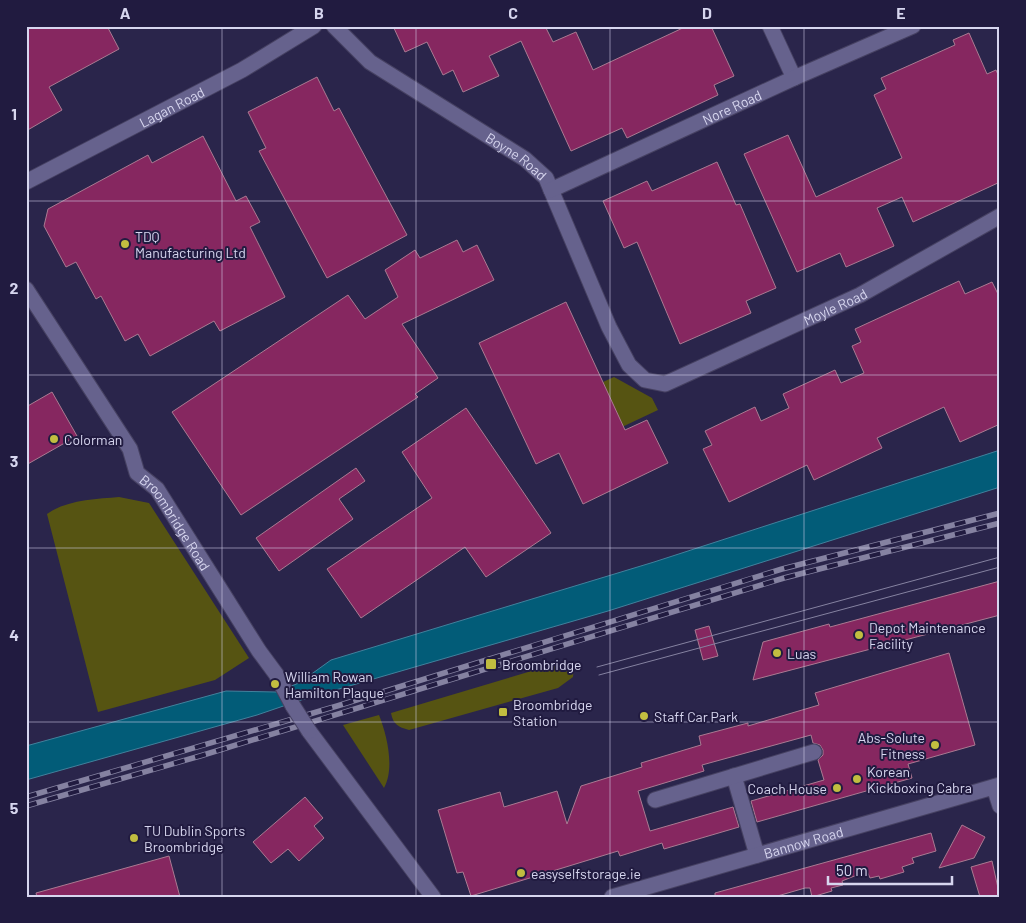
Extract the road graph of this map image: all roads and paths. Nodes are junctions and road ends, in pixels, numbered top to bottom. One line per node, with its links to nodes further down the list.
1 (314, 26): 6 (street, Lagan Road)
2 (334, 26): 7 (street, Boyne Road)
3 (770, 26): 5 (street)
4 (913, 26): 5 (street, Nore Road)
5 (794, 78): 7 (street, Nore Road)
6 (26, 182)
7 (551, 190): 10 (street, Boyne Road)
8 (1000, 216): 10 (street, Moyle Road)
9 (26, 290): 17 (street, Broombridge Road, bridge)
10 (664, 384)
11 (814, 752): 12 (street)
12 (734, 776): 14 (street); 16 (street)
13 (997, 786): 15 (street, Bannow Road); 16 (street, Bannow Road)
14 (655, 800)
15 (1000, 806)
16 (756, 856): 18 (street, Bannow Road)
17 (433, 897)
18 (612, 897)

